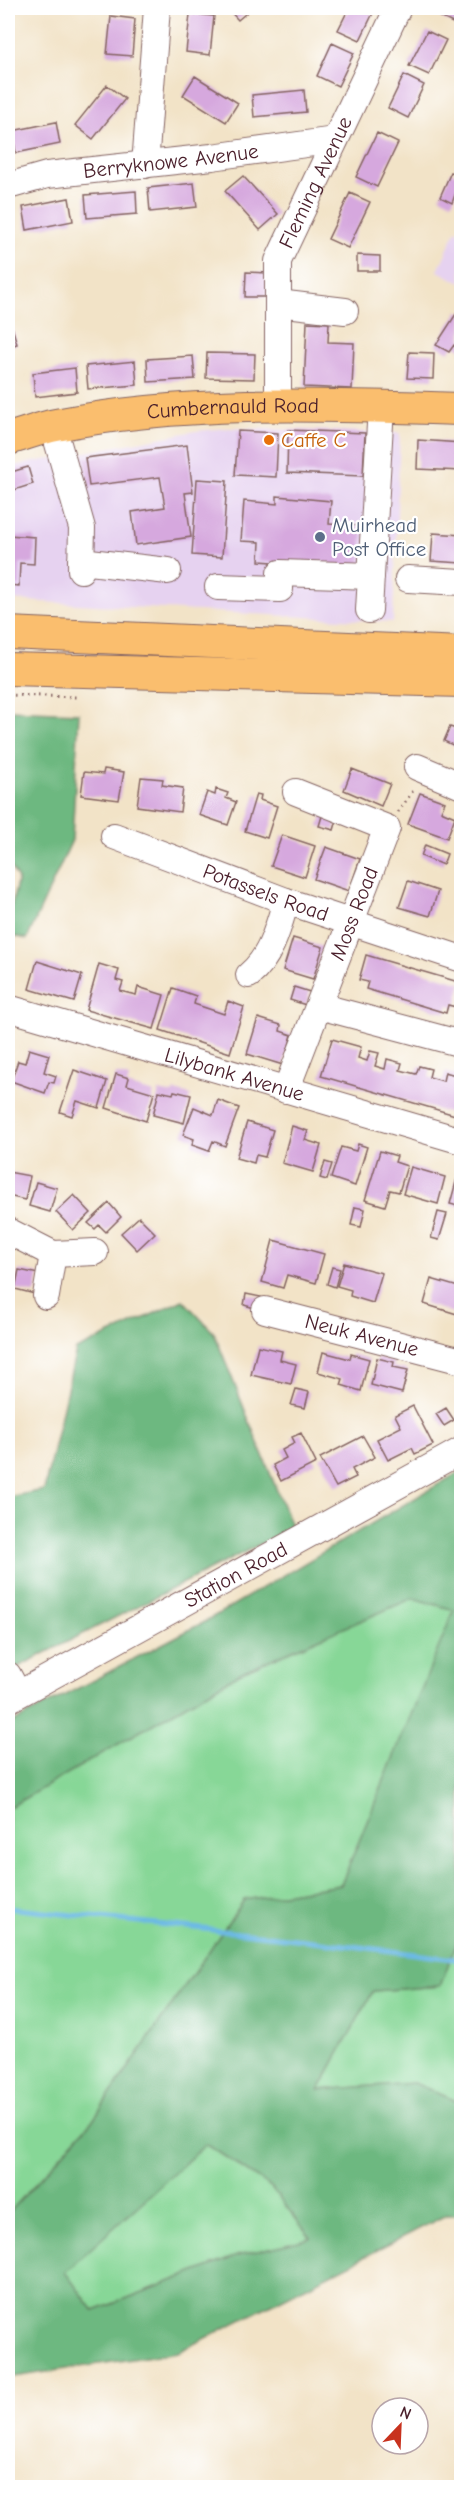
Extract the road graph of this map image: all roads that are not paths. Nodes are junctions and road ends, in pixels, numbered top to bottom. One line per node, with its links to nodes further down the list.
1 (157, 8): 4 (street)
2 (398, 8): 3 (street, Fleming Avenue)
3 (335, 140): 4 (street, Berryknowe Avenue); 6 (street, Fleming Avenue)
4 (145, 165): 5 (street, Berryknowe Avenue)
5 (8, 186)
6 (278, 303): 7 (street); 8 (street, Fleming Avenue)
7 (345, 311)
8 (278, 404): 9 (main road, Cumbernauld Road); 11 (main road, Cumbernauld Road)
9 (381, 407): 10 (main road, Cumbernauld Road); 14 (street)
10 (462, 409)
11 (54, 426): 12 (main road, Cumbernauld Road); 13 (street)
12 (8, 439)
13 (168, 571)
14 (371, 576): 17 (street); 18 (street)
15 (408, 579): 16 (street)
16 (462, 582)
17 (218, 587)
18 (369, 610)
19 (8, 633): 20 (main road)
20 (462, 652)
21 (8, 669): 22 (main road)
22 (462, 681)
23 (422, 769): 24 (street)
24 (462, 786)
25 (296, 792): 28 (street, Moss Road)
26 (114, 836): 27 (street, Potassels Road)
27 (286, 901): 28 (street, Potassels Road); 30 (street)
28 (352, 922): 29 (street, Potassels Road); 31 (street, Moss Road)
29 (462, 958)
30 (249, 975)
31 (319, 1005): 33 (street); 34 (street, Moss Road)
32 (8, 1008): 34 (street, Lilybank Avenue)
33 (462, 1044)
34 (286, 1090): 35 (street, Lilybank Avenue)
35 (462, 1141)
36 (8, 1231): 38 (street)
37 (95, 1252): 38 (street)
38 (53, 1254): 39 (street)
39 (46, 1296)
40 (265, 1310): 41 (street, Neuk Avenue)
41 (462, 1361)
42 (462, 1450): 43 (street, Station Road)
43 (11, 1690)

